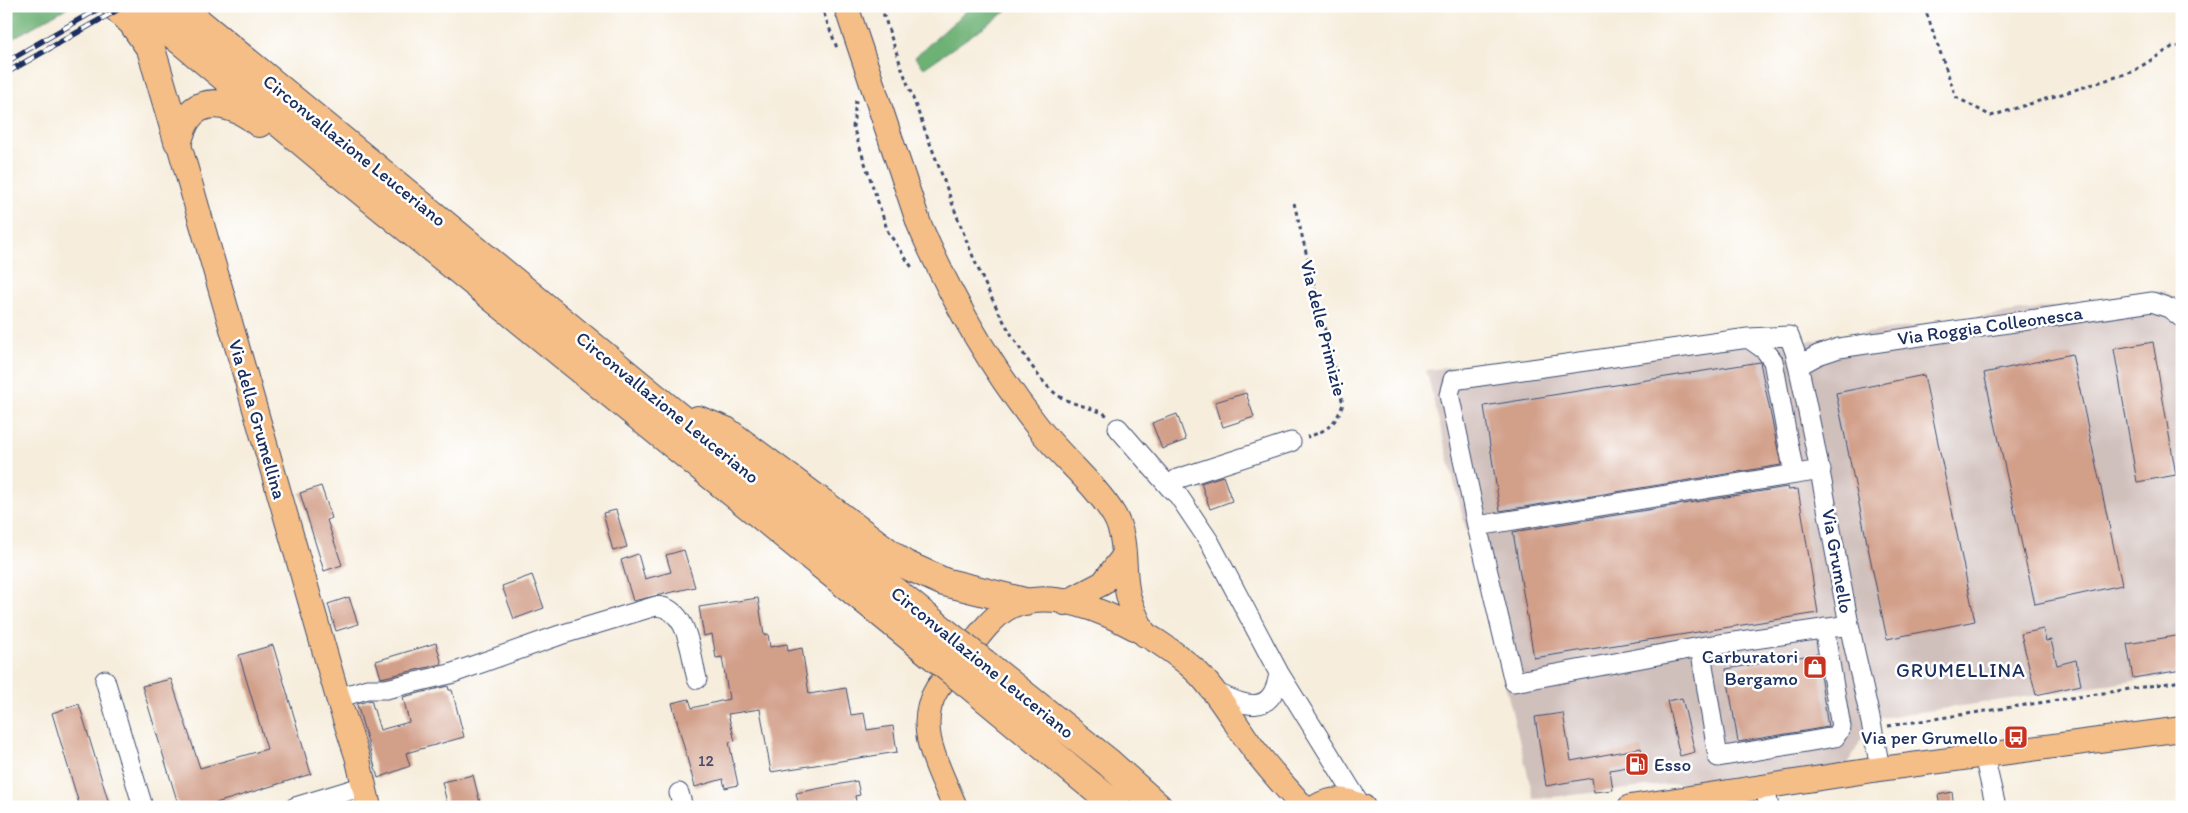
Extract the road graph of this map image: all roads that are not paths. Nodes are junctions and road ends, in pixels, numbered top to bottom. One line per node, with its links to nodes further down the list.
1 (115, 6): 5 (highway)
2 (139, 6): 6 (highway, Circonvallazione Leuceriano)
3 (179, 6): 10 (highway, Circonvallazione Leuceriano)
4 (846, 6): 17 (main road)
5 (178, 141): 6 (highway); 30 (main road, Via della Grumellina)
6 (337, 171): 24 (highway, Circonvallazione Leuceriano)
7 (2182, 318): 9 (street, Via Roggia Colleonesca)
8 (1748, 338): 9 (street); 14 (street); 16 (street)
9 (1797, 359): 13 (street, Via Grumello)
10 (668, 409): 18 (highway); 24 (highway, Circonvallazione Leuceriano)
11 (1118, 428): 15 (street)
12 (1292, 442): 15 (street)
13 (1821, 470): 14 (street); 20 (street, Via Grumello)
14 (1794, 474): 16 (street)
15 (1170, 488): 26 (street)
16 (1477, 526): 23 (street)
17 (1124, 556): 19 (main road); 22 (main road)
18 (1025, 602): 19 (main road); 38 (main road)
19 (1065, 602): 22 (main road)
20 (1850, 625): 21 (street); 33 (street, Via Grumello)
21 (1824, 628): 23 (street); 23 (street)
22 (1145, 634): 29 (main road)
23 (1700, 647)
24 (944, 648): 25 (highway, Circonvallazione Leuceriano, bridge)
25 (976, 673): 39 (highway, Circonvallazione Leuceriano); 40 (highway, Circonvallazione Leuceriano)
26 (1279, 673): 29 (street); 43 (street)
27 (697, 679): 30 (street)
28 (105, 680): 36 (street)
29 (1212, 690): 41 (main road)
30 (338, 698): 34 (main road, Via della Grumellina)
31 (2182, 728): 32 (main road)
32 (1984, 756): 33 (main road); 45 (street)
33 (1880, 769): 35 (main road)
34 (367, 796): 37 (street)
35 (1767, 797): 44 (main road)
36 (143, 807)
37 (295, 807)
38 (955, 807)
39 (1117, 807)
40 (1158, 807)
41 (1302, 807)
42 (1316, 807): 43 (main road)
43 (1362, 807)
44 (1630, 807)
45 (1996, 807)

